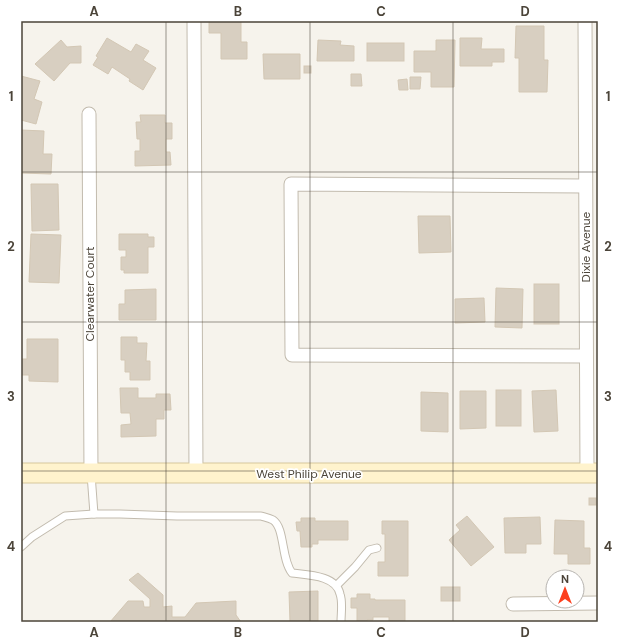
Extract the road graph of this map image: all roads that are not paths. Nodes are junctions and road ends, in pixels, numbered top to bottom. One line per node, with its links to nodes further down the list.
1 (194, 21): 9 (street)
2 (585, 21): 4 (street, Dixie Avenue)
3 (89, 114): 8 (street, Clearwater Court)
4 (585, 186): 5 (street, Dixie Avenue); 5 (street)
5 (586, 356): 7 (street, Dixie Avenue)
6 (21, 473): 8 (street, West Philip Avenue)
7 (593, 473): 9 (street, West Philip Avenue)
8 (91, 474): 9 (street, West Philip Avenue); 10 (lane)
9 (196, 474)
10 (94, 514): 11 (lane); 13 (lane)
11 (21, 548)
12 (377, 548): 13 (lane)
13 (337, 585): 16 (lane)
14 (598, 603): 15 (street)
15 (513, 604)
16 (341, 622)

